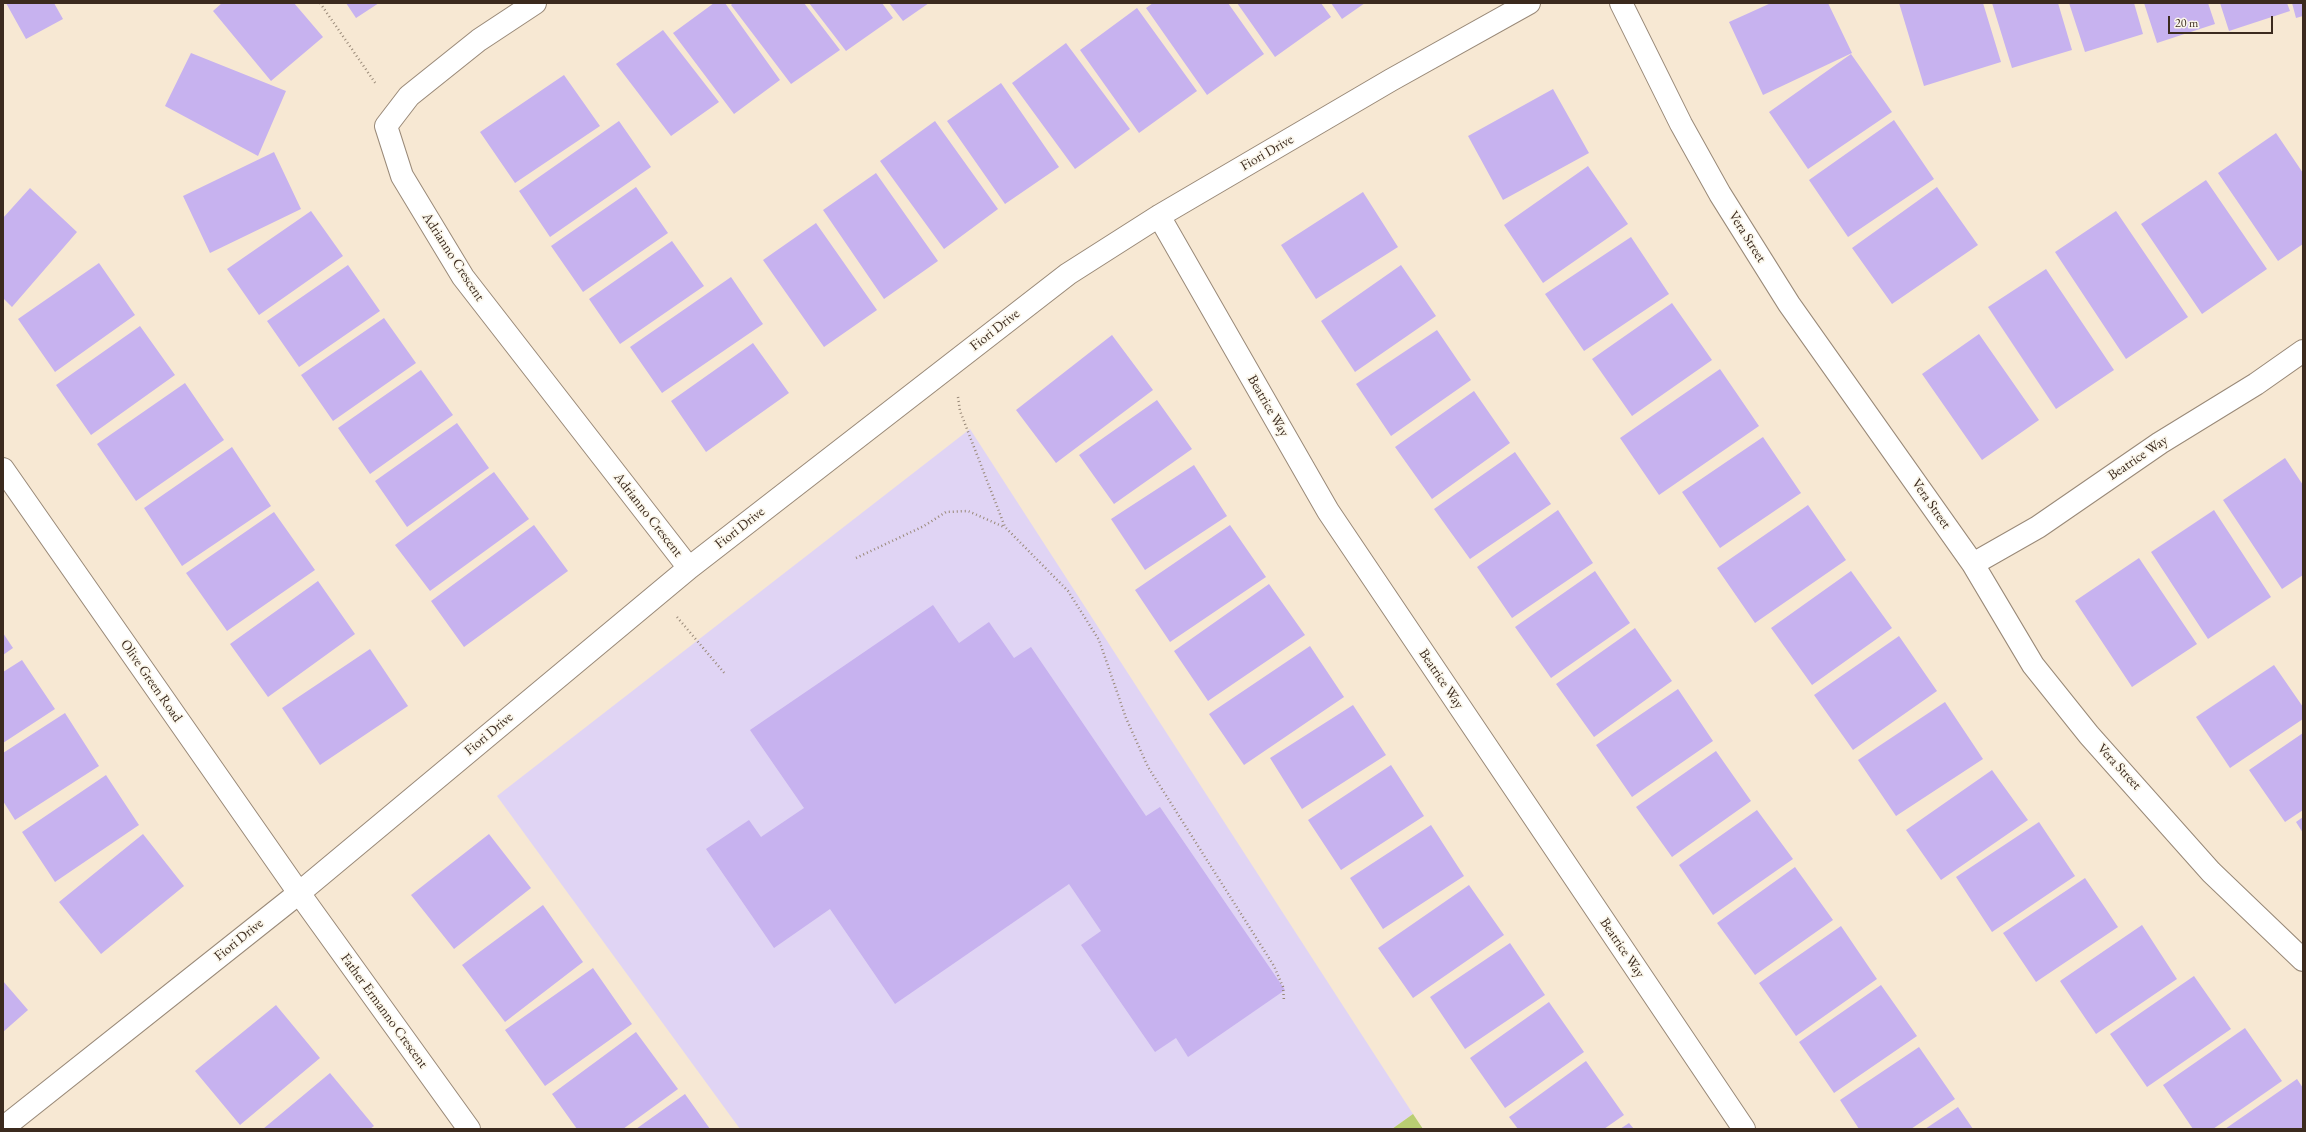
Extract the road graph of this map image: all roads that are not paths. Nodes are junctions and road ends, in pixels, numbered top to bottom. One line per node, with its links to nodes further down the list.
1 (534, 3): 8 (street, Adrianno Crescent)
2 (1529, 3): 4 (street, Fiori Drive)
3 (1621, 3): 7 (street, Vera Street)
4 (1159, 216): 8 (street, Fiori Drive); 13 (street, Beatrice Way)
5 (2303, 352): 7 (street, Beatrice Way)
6 (3, 469): 9 (street, Olive Green Road)
7 (1973, 564): 10 (street, Vera Street)
8 (689, 568): 9 (street, Fiori Drive)
9 (299, 893): 11 (street, Fiori Drive); 12 (street, Father Ermanno Crescent)
10 (2303, 960)
11 (3, 1128)
12 (469, 1129)
13 (1744, 1129)

